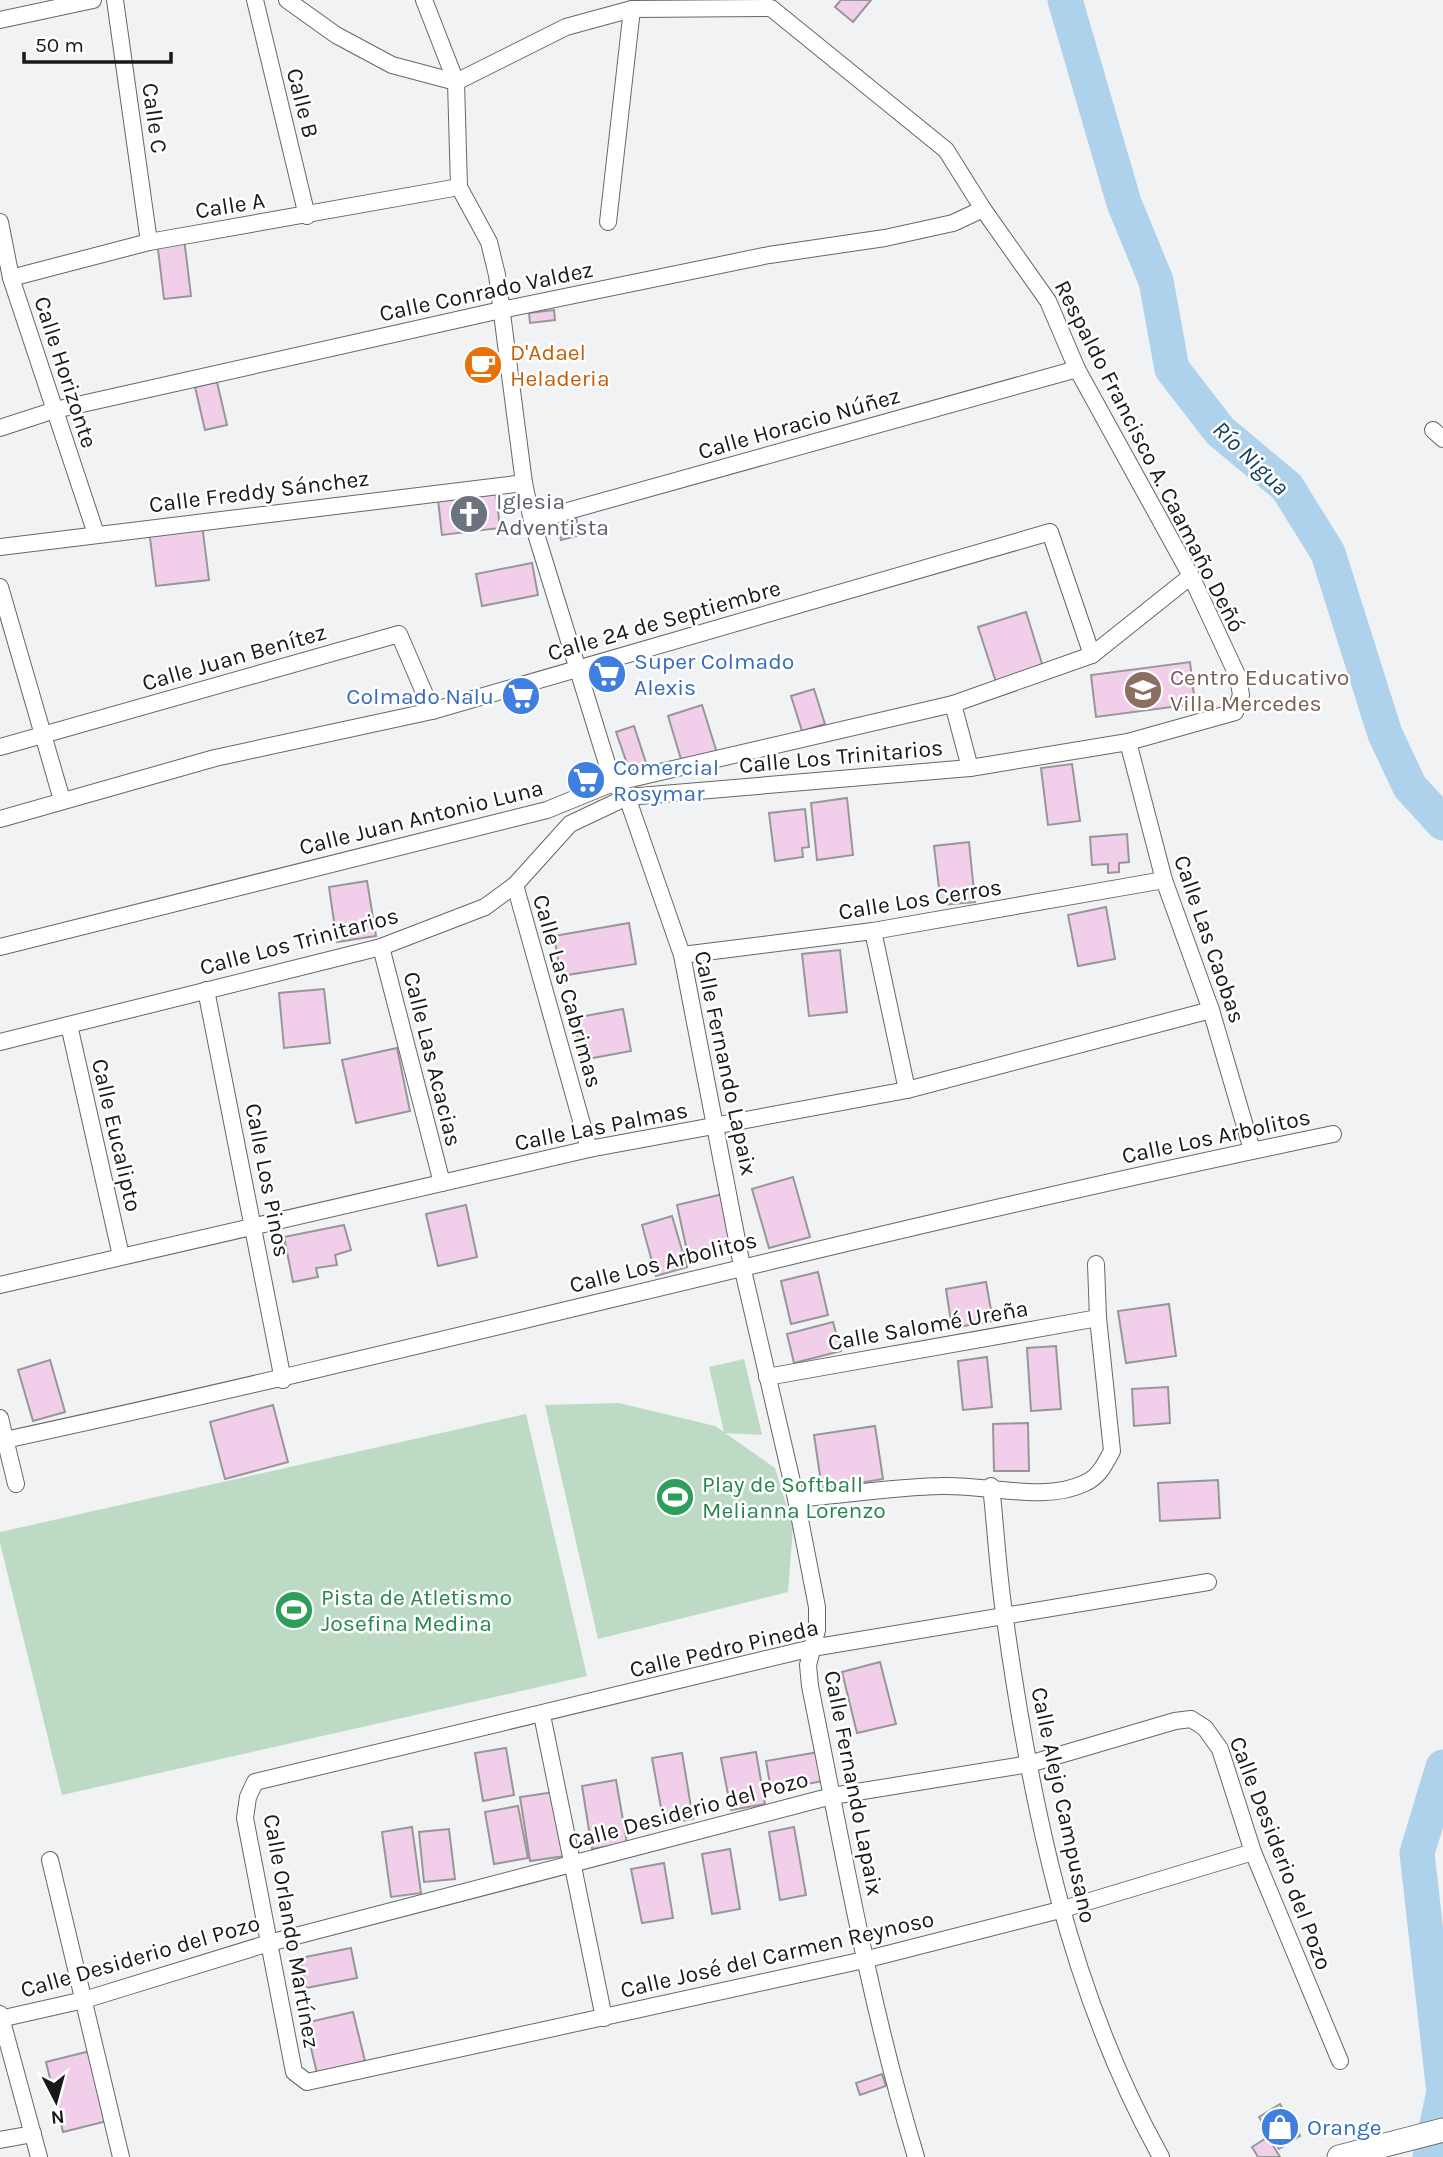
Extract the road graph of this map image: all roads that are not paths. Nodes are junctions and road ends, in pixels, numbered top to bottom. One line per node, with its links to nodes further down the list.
1 (93, 0): 8 (street)
2 (115, 0): 15 (street, Calle C)
3 (255, 0): 12 (street, Calle B)
4 (287, 0): 9 (street)
5 (424, 0): 9 (street, Calle Fernando Lapaix)
6 (772, 4): 7 (street, Respaldo Francisco A. Caamaño Deñó); 11 (street, Respaldo Francisco A. Caamaño Deñó)
7 (632, 9): 9 (street, Respaldo Francisco A. Caamaño Deñó); 14 (street)
8 (0, 20)
9 (456, 82): 10 (street, Calle Fernando Lapaix)
10 (459, 187): 12 (street, Calle A); 17 (street, Calle Fernando Lapaix)
11 (983, 209): 17 (street, Calle Conrado Valdez); 18 (street, Respaldo Francisco A. Caamaño Deñó)
12 (307, 216): 15 (street, Calle A)
13 (0, 222): 16 (street, Calle Horizonte)
14 (608, 222)
15 (149, 242): 16 (street, Calle A)
16 (11, 278): 19 (street, Calle Horizonte)
17 (501, 310): 19 (street, Calle Conrado Valdez); 21 (street, Calle Fernando Lapaix)
18 (1077, 369): 22 (street, Calle Horacio Núñez); 25 (street, Respaldo Francisco A. Caamaño Deñó)
19 (55, 410): 20 (street, Calle Conrado Valdez); 23 (street, Calle Horizonte)
20 (0, 428)
21 (524, 483): 22 (street, Calle Fernando Lapaix); 23 (street, Calle Freddy Sánchez)
22 (532, 521): 28 (street, Calle Fernando Lapaix)
23 (96, 534): 24 (street, Calle Freddy Sánchez)
24 (0, 547)
25 (1191, 576): 27 (street, Calle Juan Antonio Luna); 31 (street, Respaldo Francisco A. Caamaño Deñó)
26 (1, 592): 32 (street)
27 (1092, 655): 28 (street, Calle 24 de Septiembre); 29 (street, Calle Juan Antonio Luna)
28 (575, 670): 30 (street, Calle 24 de Septiembre); 36 (street, Calle Fernando Lapaix)
29 (953, 705): 35 (street); 36 (street, Calle Juan Antonio Luna)
30 (432, 711): 32 (street, Calle Juan Benítez); 38 (street, Calle 24 de Septiembre)
31 (1235, 712): 33 (street, Calle Los Trinitarios)
32 (44, 734): 34 (street, Calle Juan Benítez); 38 (street)
33 (1128, 742): 35 (street, Calle Los Trinitarios); 40 (street, Calle Las Caobas)
34 (0, 747)
35 (970, 768): 37 (street, Calle Los Trinitarios)
36 (613, 783): 37 (street, Calle Fernando Lapaix); 43 (street, Calle Juan Antonio Luna)
37 (628, 797): 41 (street, Calle Los Trinitarios); 45 (street, Calle Fernando Lapaix)
38 (62, 800): 39 (street, Calle 24 de Septiembre)
39 (0, 819)
40 (1164, 880): 42 (street, Calle Los Cerros); 47 (street, Calle Las Caobas)
41 (515, 885): 44 (street, Calle Los Trinitarios); 53 (street, Calle Las Cabrimas)
42 (873, 931): 45 (street, Calle Los Cerros); 50 (street)
43 (0, 947)
44 (381, 947): 46 (street, Calle Los Trinitarios); 55 (street, Calle Las Acacias)
45 (682, 955): 51 (street, Calle Fernando Lapaix)
46 (205, 990): 48 (street, Calle Los Trinitarios); 56 (street, Calle Los Pinos)
47 (1211, 1010): 50 (street, Calle Las Palmas); 54 (street, Calle Las Caobas)
48 (69, 1025): 49 (street, Calle Los Trinitarios); 57 (street, Calle Eucalipto)
49 (0, 1042)
50 (907, 1090): 51 (street, Calle Las Palmas)
51 (717, 1126): 53 (street, Calle Las Palmas); 59 (street, Calle Fernando Lapaix)
52 (1333, 1134): 54 (street, Calle Los Arbolitos)
53 (589, 1149): 55 (street, Calle Las Palmas)
54 (1252, 1150): 59 (street, Calle Los Arbolitos)
55 (442, 1183): 56 (street, Calle Las Palmas)
56 (254, 1226): 57 (street, Calle Las Palmas); 63 (street, Calle Los Pinos)
57 (121, 1256): 60 (street, Calle Las Palmas)
58 (1096, 1264): 61 (street)
59 (742, 1266): 62 (street, Calle Fernando Lapaix); 63 (street, Calle Los Arbolitos)
60 (0, 1285)
61 (1098, 1318): 62 (street, Calle Salomé Ureña); 67 (street)
62 (767, 1377): 68 (street, Calle Fernando Lapaix)
63 (283, 1380): 65 (street, Calle Los Arbolitos)
64 (0, 1418): 65 (street)
65 (5, 1440): 66 (street)
66 (16, 1484)
67 (990, 1486): 68 (street); 70 (street, Calle Alejo Campusano)
68 (796, 1499): 71 (street, Calle Fernando Lapaix)
69 (1208, 1582): 70 (street, Calle Pedro Pineda)
70 (1004, 1618): 71 (street, Calle Pedro Pineda); 73 (street, Calle Alejo Campusano)
71 (812, 1648): 72 (street, Calle Pedro Pineda); 75 (street, Calle Fernando Lapaix)
72 (542, 1715): 74 (street, Calle Pedro Pineda); 78 (street)
73 (1029, 1764): 75 (street, Calle Desiderio del Pozo); 76 (street, Calle Desiderio del Pozo); 79 (street, Calle Alejo Campusano)
74 (256, 1782): 80 (street, Calle Orlando Martínez)
75 (832, 1796): 78 (street, Calle Desiderio del Pozo); 81 (street, Calle Fernando Lapaix)
76 (1253, 1852): 79 (street, Calle José del Carmen Reynoso); 85 (street, Calle Desiderio del Pozo)
77 (50, 1860): 82 (street)
78 (572, 1864): 80 (street, Calle Desiderio del Pozo); 84 (street)
79 (1060, 1910): 81 (street, Calle José del Carmen Reynoso); 93 (street, Calle Alejo Campusano)
80 (269, 1943): 82 (street, Calle Desiderio del Pozo); 86 (street, Calle Orlando Martínez)
81 (864, 1960): 84 (street, Calle José del Carmen Reynoso); 92 (street, Calle Fernando Lapaix)
82 (84, 2000): 83 (street, Calle Desiderio del Pozo); 91 (street)
83 (1, 2017): 88 (street)
84 (604, 2018): 86 (street, Calle José del Carmen Reynoso)
85 (1340, 2061)
86 (307, 2082)
87 (1443, 2130): 94 (main road)
88 (33, 2134): 89 (street); 90 (street)
89 (0, 2140)
90 (39, 2157)
91 (121, 2157)
92 (916, 2157)
93 (1161, 2157)
94 (1339, 2157)

